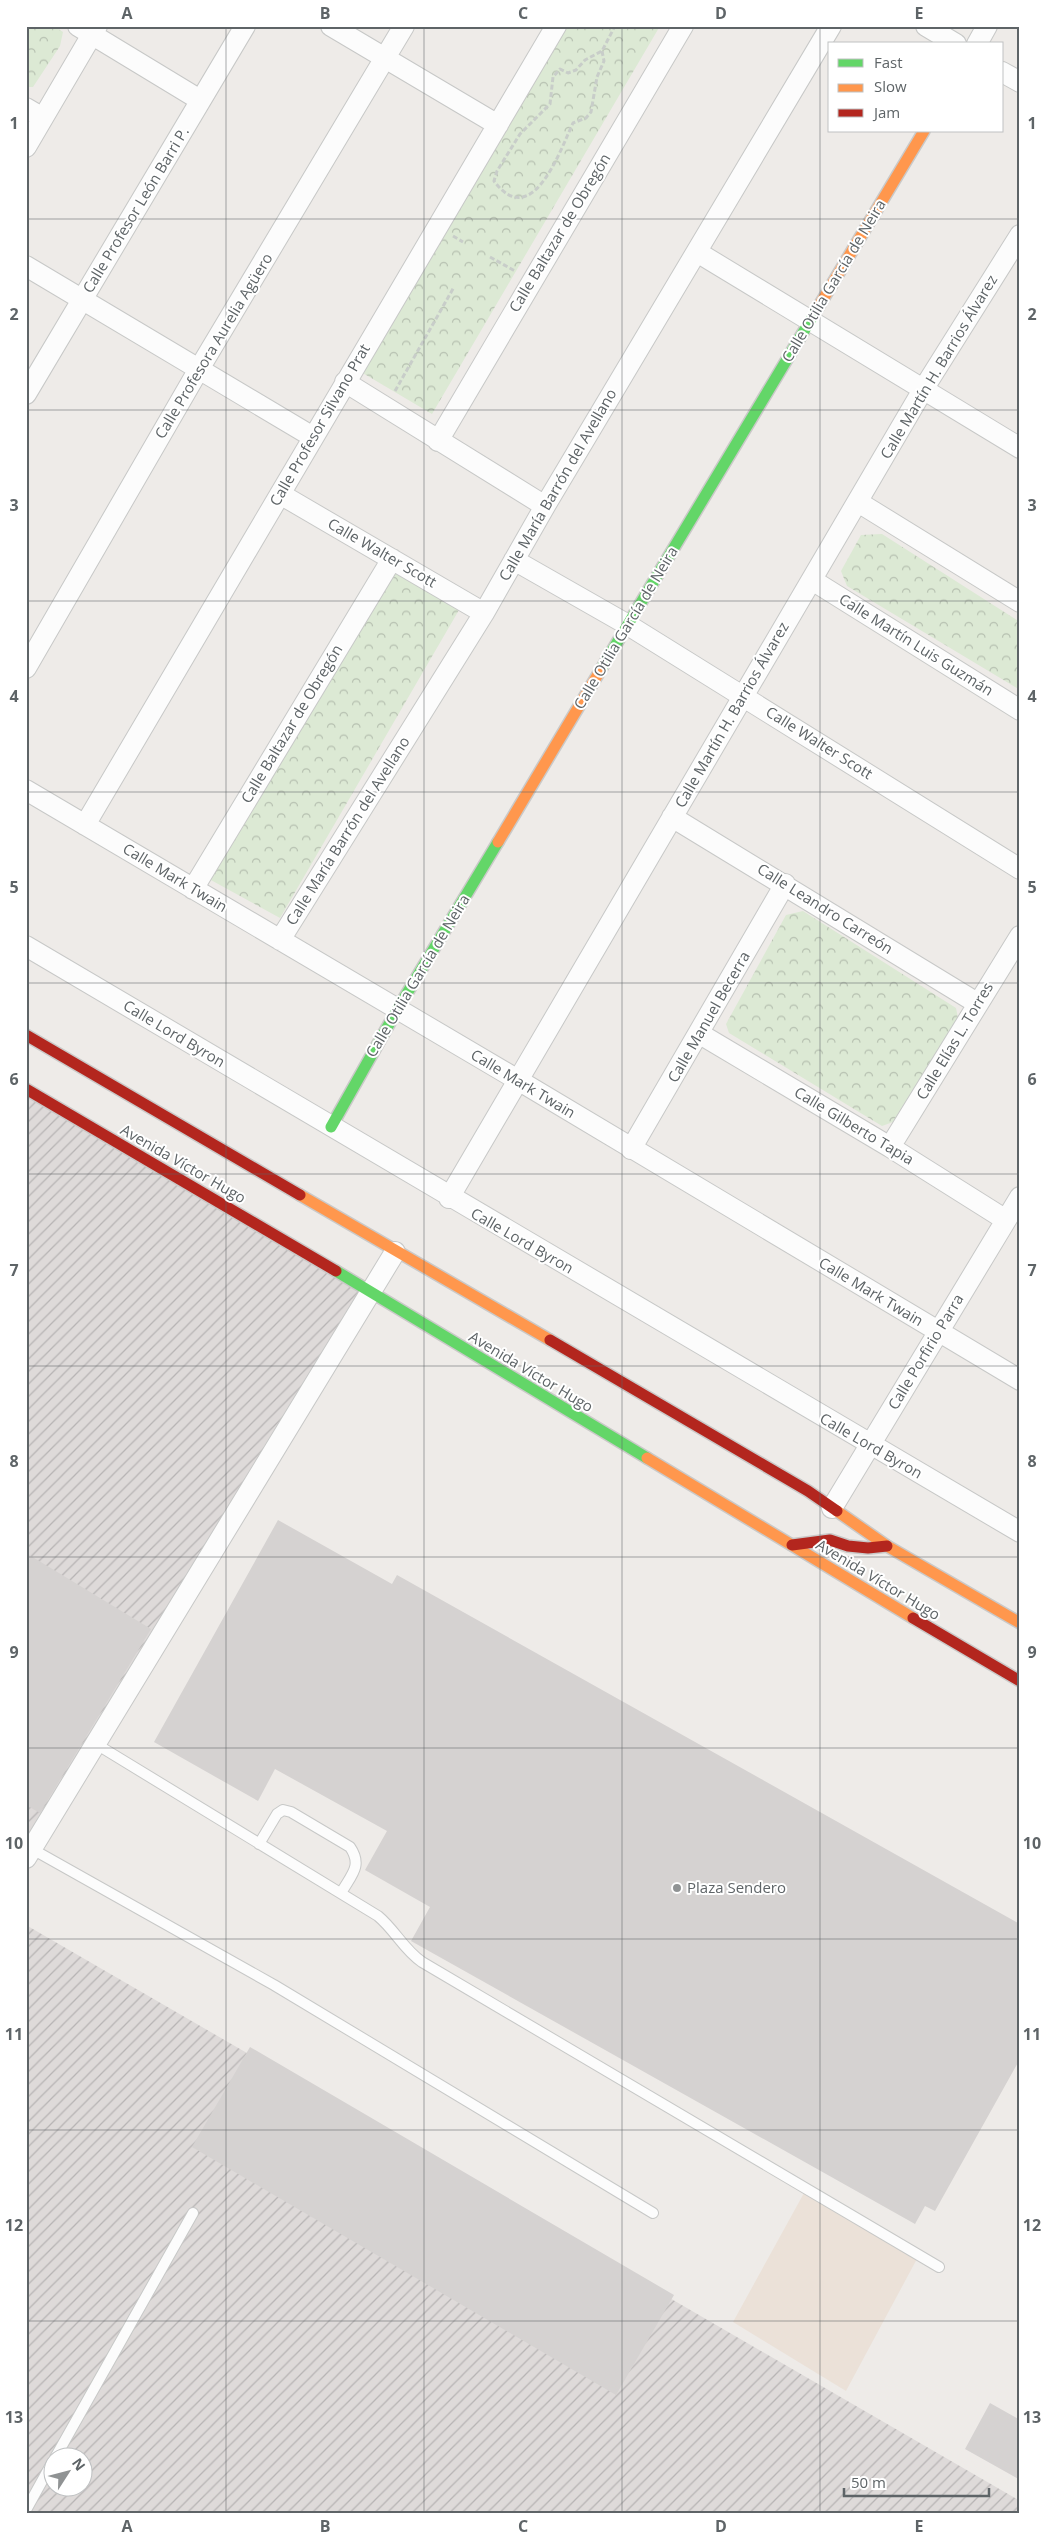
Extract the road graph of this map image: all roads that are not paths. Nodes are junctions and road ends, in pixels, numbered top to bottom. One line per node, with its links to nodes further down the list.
1 (245, 26): 15 (street, Calle Profesor León Barri P.)
2 (331, 26): 12 (street)
3 (404, 26): 12 (street, Calle Profesora Aurelia Agüero)
4 (556, 26): 18 (street, Calle Profesor Silvano Prat)
5 (683, 26): 31 (street, Calle Baltazar de Obregón)
6 (831, 26): 22 (street, Calle María Barrón del Avellano)
7 (926, 26): 10 (street)
8 (987, 26): 11 (street)
9 (89, 29): 15 (street); 17 (street)
10 (953, 42)
11 (977, 42)
12 (385, 58): 18 (street); 26 (street, Calle Profesora Aurelia Agüero)
13 (1004, 73): 14 (street)
14 (1020, 82)
15 (200, 100): 24 (street, Calle Profesor León Barri P.)
16 (26, 108): 17 (street)
17 (43, 118): 20 (street)
18 (498, 125): 27 (street, Calle Profesor Silvano Prat)
19 (923, 132): 25 (street, Calle Otilia García de Neira)
20 (26, 147)
21 (1020, 234): 28 (street, Calle Martín H. Barrios Álvarez)
22 (697, 252): 25 (street); 35 (street, Calle María Barrón del Avellano)
23 (26, 266): 24 (street)
24 (82, 300): 26 (street); 29 (street, Calle Profesor León Barri P.)
25 (810, 319): 28 (street); 41 (street, Calle Otilia García de Neira)
26 (199, 369): 30 (street); 42 (street, Calle Profesora Aurelia Agüero)
27 (345, 382): 30 (street, Calle Profesor Silvano Prat); 31 (street)
28 (924, 388): 32 (street); 34 (street, Calle Martín H. Barrios Álvarez)
29 (26, 394)
30 (313, 437): 33 (street, Calle Profesor Silvano Prat)
31 (438, 441): 35 (street)
32 (1020, 448)
33 (280, 494): 36 (street, Calle Walter Scott); 47 (street, Calle Profesor Silvano Prat)
34 (858, 502): 38 (street, Calle Martín H. Barrios Álvarez); 39 (street)
35 (545, 506): 37 (street, Calle María Barrón del Avellano)
36 (392, 559): 40 (street, Calle Walter Scott); 50 (street, Calle Baltazar de Obregón)
37 (514, 560): 40 (street, Calle María Barrón del Avellano); 41 (street, Calle Walter Scott)
38 (812, 580): 43 (street, Calle Martín H. Barrios Álvarez); 44 (street, Calle Martín Luis Guzmán)
39 (1020, 602)
40 (484, 613): 52 (street, Calle María Barrón del Avellano)
41 (628, 625): 43 (street, Calle Walter Scott); 55 (street, Calle Otilia García de Neira)
42 (26, 668)
43 (743, 696): 46 (street, Calle Martín H. Barrios Álvarez); 48 (street, Calle Walter Scott)
44 (1020, 710)
45 (26, 790): 47 (street, Calle Mark Twain)
46 (672, 817): 49 (street, Calle Leandro Carreón); 58 (street, Calle Martín H. Barrios Álvarez)
47 (85, 825): 50 (street, Calle Mark Twain)
48 (1020, 869)
49 (785, 884): 54 (street, Calle Leandro Carreón); 56 (street, Calle Manuel Becerra)
50 (193, 889): 52 (street, Calle Mark Twain)
51 (1020, 936): 54 (street, Calle Elías L. Torres)
52 (280, 940): 55 (street, Calle Mark Twain)
53 (26, 946): 60 (street, Calle Lord Byron)
54 (977, 1003): 61 (street, Calle Elías L. Torres)
55 (397, 1010): 58 (street, Calle Mark Twain); 60 (street, Calle Otilia García de Neira)
56 (700, 1034): 61 (street, Calle Gilberto Tapia); 62 (street, Calle Manuel Becerra)
57 (26, 1035): 66 (street, Avenida Víctor Hugo)
58 (518, 1080): 62 (street, Calle Mark Twain); 64 (street, Calle Martín H. Barrios Álvarez)
59 (26, 1089): 67 (street, Avenida Víctor Hugo)
60 (331, 1127): 64 (street, Calle Lord Byron)
61 (890, 1147): 65 (street, Calle Gilberto Tapia)
62 (631, 1150): 68 (street, Calle Mark Twain)
63 (1020, 1197): 65 (street, Calle Porfirio Parra)
64 (449, 1198): 70 (street, Calle Lord Byron)
65 (1006, 1220): 68 (street, Calle Porfirio Parra)
66 (395, 1252): 67 (street); 71 (street, Avenida Víctor Hugo)
67 (370, 1293): 73 (street, Avenida Víctor Hugo); 77 (street)
68 (938, 1331): 69 (street, Calle Mark Twain); 70 (street, Calle Porfirio Parra)
69 (1020, 1380)
70 (870, 1445): 71 (street, Calle Porfirio Parra); 72 (street, Calle Lord Byron)
71 (832, 1508): 74 (street, Avenida Víctor Hugo)
72 (1020, 1532)
73 (792, 1545): 74 (street); 76 (street, Avenida Víctor Hugo)
74 (887, 1546): 75 (street, Avenida Víctor Hugo)
75 (1020, 1623)
76 (1020, 1681)
77 (96, 1744): 78 (lane); 79 (street)
78 (259, 1844): 80 (lane); 80 (lane)
79 (29, 1853): 82 (lane)
80 (341, 1893): 83 (lane)
81 (192, 2213): 84 (lane)
82 (653, 2213)
83 (939, 2267)
84 (61, 2448)
85 (42, 2481): 86 (lane)
86 (26, 2510)

